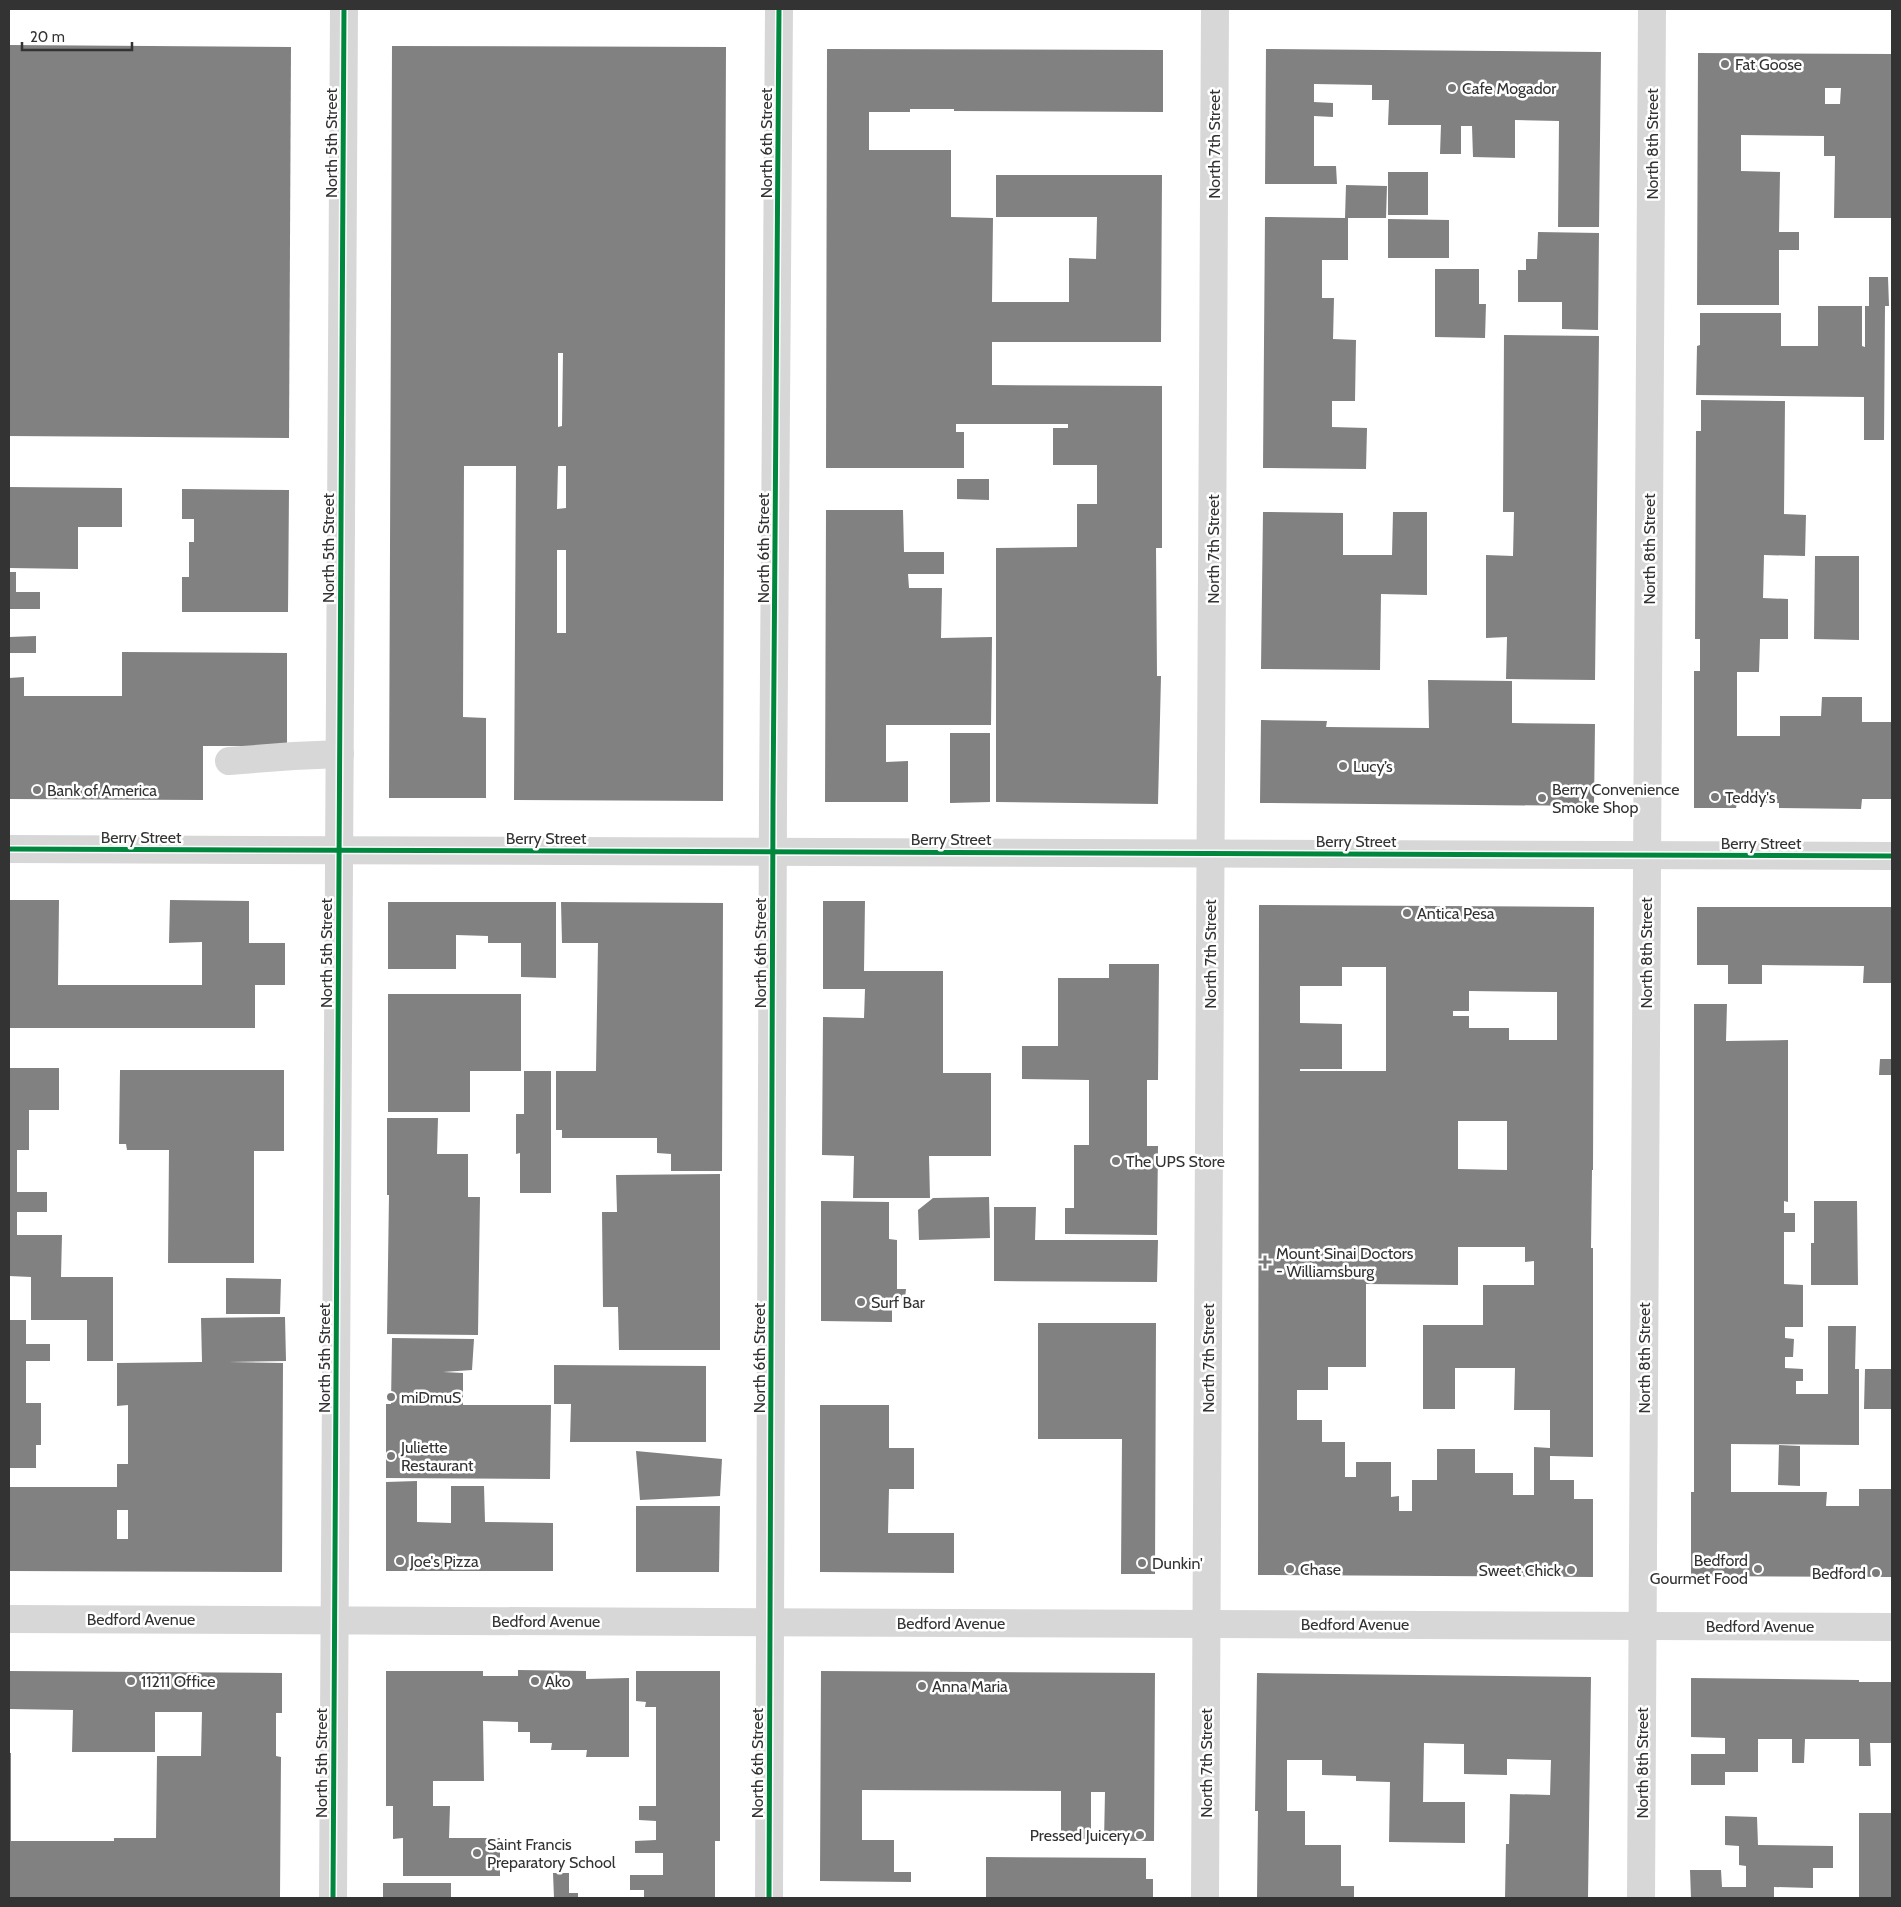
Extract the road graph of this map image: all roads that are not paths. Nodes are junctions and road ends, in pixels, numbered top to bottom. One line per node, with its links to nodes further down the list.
1 (344, 9): 5 (street, North 5th Street)
2 (779, 9): 9 (street, North 6th Street)
3 (1215, 9): 10 (street, North 7th Street)
4 (1652, 9): 11 (street, North 8th Street)
5 (340, 754): 6 (street); 8 (street, North 5th Street)
6 (229, 761)
7 (9, 849): 8 (street, Berry Street)
8 (339, 850): 9 (street, Berry Street); 14 (street, North 5th Street)
9 (773, 851): 10 (street, Berry Street); 15 (street, North 6th Street)
10 (1211, 853): 11 (street, Berry Street); 16 (street, North 7th Street)
11 (1647, 854): 12 (street, Berry Street); 17 (street, North 8th Street)
12 (1892, 856)
13 (9, 1619): 14 (street, Bedford Avenue)
14 (334, 1620): 15 (street, Bedford Avenue); 19 (street, North 5th Street)
15 (770, 1622): 16 (street, Bedford Avenue); 20 (street, North 6th Street)
16 (1207, 1624): 17 (street, Bedford Avenue); 21 (street, North 7th Street)
17 (1642, 1626): 18 (street, Bedford Avenue); 22 (street, North 8th Street)
18 (1892, 1627)
19 (333, 1898)
20 (769, 1898)
21 (1205, 1898)
22 (1641, 1898)

